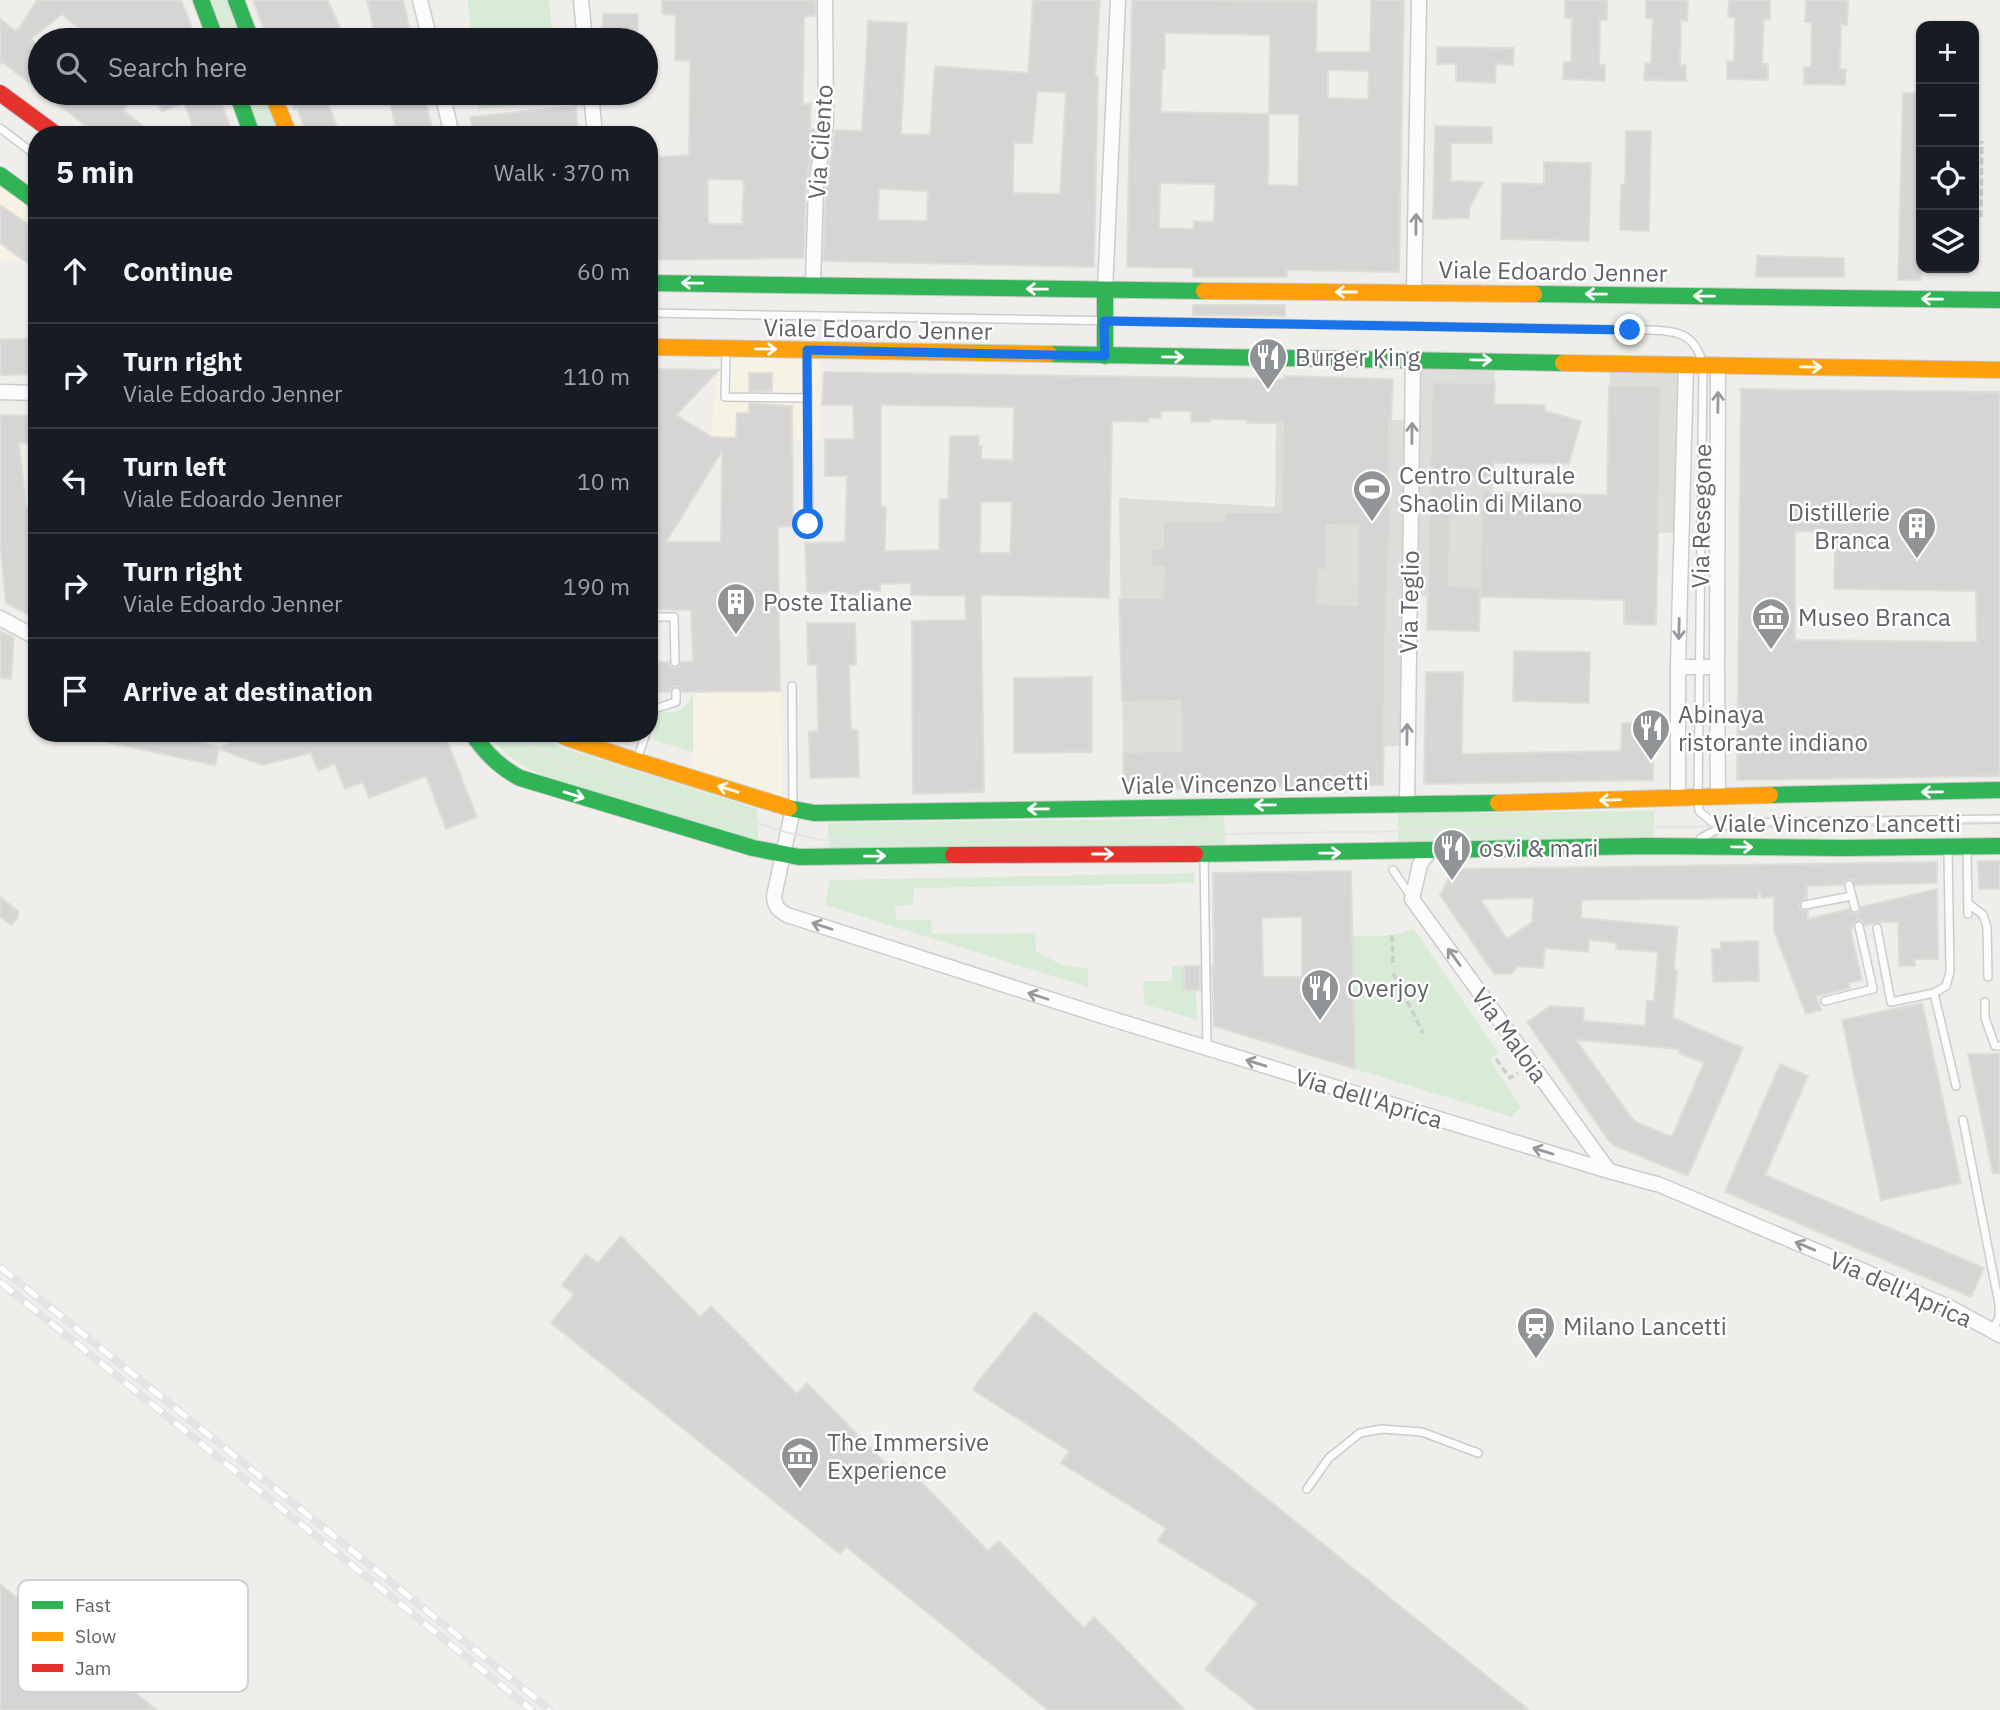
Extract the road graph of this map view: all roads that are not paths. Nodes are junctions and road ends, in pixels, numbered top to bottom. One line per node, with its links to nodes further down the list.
1 (201, 0): 8 (main road)
2 (236, 0): 9 (main road)
3 (420, 0): 10 (street)
4 (581, 0): 11 (street)
5 (825, 0): 27 (street, Via Cilento)
6 (1118, 0): 28 (street)
7 (1419, 0): 29 (street, one-way to 7)
8 (212, 28)
9 (246, 28)
10 (427, 28)
11 (584, 28)
12 (0, 93): 17 (main road)
13 (241, 105): 18 (main road)
14 (277, 105): 19 (main road)
15 (445, 105): 20 (street)
16 (591, 105): 21 (street)
17 (45, 126)
18 (249, 126)
19 (285, 126)
20 (450, 126)
21 (594, 126)
22 (0, 128): 23 (lane)
23 (28, 149)
24 (0, 175): 25 (main road)
25 (28, 195)
26 (658, 283): 27 (main road, Viale Edoardo Jenner, one-way to 26)
27 (813, 284): 28 (main road, Viale Edoardo Jenner, one-way to 27)
28 (1105, 290): 29 (main road, Viale Edoardo Jenner, one-way to 28); 32 (main road)
29 (1415, 292): 30 (main road, Viale Edoardo Jenner, one-way to 29)
30 (2000, 300)
31 (658, 313): 32 (lane, Viale Edoardo Jenner)
32 (1104, 321): 36 (main road); 39 (lane, Viale Edoardo Jenner)
33 (658, 347): 34 (main road, Viale Edoardo Jenner)
34 (726, 349): 35 (main road, Viale Edoardo Jenner, one-way to 35); 43 (lane)
35 (807, 350): 36 (main road, Viale Edoardo Jenner); 43 (lane)
36 (1105, 356): 37 (main road, Viale Edoardo Jenner, one-way to 37)
37 (1413, 359): 38 (main road, Viale Edoardo Jenner, one-way to 38); 63 (street, Via Teglio, one-way to 37)
38 (1686, 365): 39 (main road, Viale Edoardo Jenner); 49 (street, Via Resegone, one-way to 49)
39 (1711, 365): 40 (main road, Viale Edoardo Jenner, one-way to 40); 50 (lane, Via Resegone); 51 (street, Via Resegone, one-way to 39)
40 (2000, 370)
41 (0, 392): 42 (street)
42 (28, 393)
43 (808, 398): 44 (lane)
44 (808, 524)
45 (658, 617): 48 (lane)
46 (0, 618): 47 (street)
47 (28, 633)
48 (675, 662)
49 (1678, 667): 50 (street); 62 (street, Via Resegone)
50 (1698, 667): 51 (street); 61 (lane, Via Resegone)
51 (1717, 667): 60 (street, Via Resegone)
52 (792, 686): 64 (lane)
53 (676, 692): 54 (lane)
54 (658, 708)
55 (478, 742): 73 (main road, Viale Vincenzo Lancetti, one-way to 73)
56 (585, 742): 58 (main road, Viale Vincenzo Lancetti)
57 (643, 742): 58 (lane)
58 (637, 761): 64 (main road, Viale Vincenzo Lancetti, one-way to 58)
59 (2000, 790): 60 (main road, Viale Vincenzo Lancetti, one-way to 60)
60 (1718, 796): 61 (main road, Viale Vincenzo Lancetti)
61 (1698, 797): 62 (main road, Viale Vincenzo Lancetti); 66 (lane, Viale Vincenzo Lancetti)
62 (1678, 798): 63 (main road, Viale Vincenzo Lancetti, one-way to 63)
63 (1407, 803): 64 (main road, Viale Vincenzo Lancetti, one-way to 64)
64 (793, 809): 73 (street)
65 (2000, 819): 66 (lane, Viale Vincenzo Lancetti)
66 (1729, 823): 67 (lane, Viale Vincenzo Lancetti)
67 (1674, 846): 68 (main road, Viale Vincenzo Lancetti, one-way to 68); 71 (main road, Viale Vincenzo Lancetti)
68 (1948, 846): 69 (main road, Viale Vincenzo Lancetti); 85 (lane)
69 (1967, 846): 70 (main road, Viale Vincenzo Lancetti); 78 (lane)
70 (2000, 846)
71 (1429, 852): 72 (main road, Viale Vincenzo Lancetti, one-way to 71); 77 (street)
72 (1204, 854): 73 (main road, Viale Vincenzo Lancetti, one-way to 72); 89 (lane)
73 (783, 855): 89 (street, Via dell'Aprica, one-way to 73)
74 (1393, 870): 77 (lane, Via Maloia)
75 (1849, 885): 76 (lane)
76 (1852, 896): 79 (lane); 80 (lane)
77 (1412, 899): 92 (street, Via Maloia, one-way to 77)
78 (1968, 904): 81 (lane); 84 (lane)
79 (1805, 905)
80 (1855, 908)
81 (1968, 914)
82 (1859, 926): 86 (lane)
83 (1877, 928): 85 (lane)
84 (1988, 977)
85 (1934, 993): 90 (lane)
86 (1825, 1000)
87 (1985, 1002): 88 (lane)
88 (2000, 1046)
89 (1207, 1048): 92 (street, Via dell'Aprica, one-way to 89)
90 (1956, 1086)
91 (1963, 1120): 93 (lane)
92 (1609, 1171): 93 (street, Via dell'Aprica, one-way to 92)
93 (1996, 1333)
94 (1478, 1453): 95 (lane)
95 (1307, 1489)

